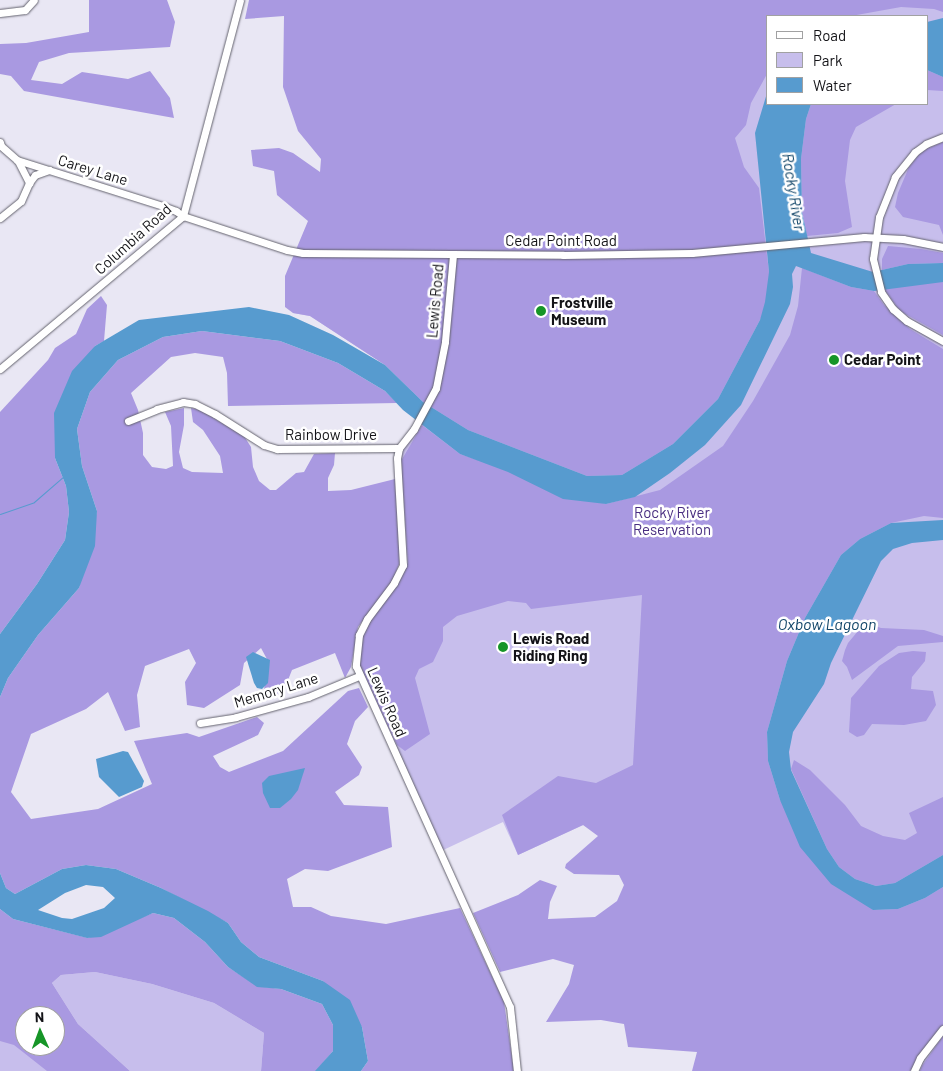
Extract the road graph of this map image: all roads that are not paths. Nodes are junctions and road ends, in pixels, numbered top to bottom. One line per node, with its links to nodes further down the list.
1 (34, 0): 3 (street)
2 (240, 0): 9 (street, Columbia Road)
3 (0, 13)
4 (943, 137): 11 (street)
5 (0, 142): 6 (street, Carey Lane)
6 (17, 160): 7 (street, Carey Lane); 8 (street)
7 (49, 170): 8 (street); 9 (street, Carey Lane)
8 (29, 183): 10 (street)
9 (183, 216): 13 (street, Cedar Point Road); 15 (street, Columbia Road)
10 (0, 218)
11 (875, 237): 12 (street, Cedar Point Road); 13 (street, Cedar Point Road); 14 (street)
12 (943, 247)
13 (453, 254): 17 (street, Lewis Road)
14 (943, 341)
15 (0, 369)
16 (128, 421): 17 (street, Rainbow Drive)
17 (399, 448): 18 (street, Lewis Road)
18 (359, 676): 19 (street, Memory Lane); 21 (street, Lewis Road)
19 (200, 723)
20 (943, 1029): 22 (street)
21 (517, 1071)
22 (914, 1071)

